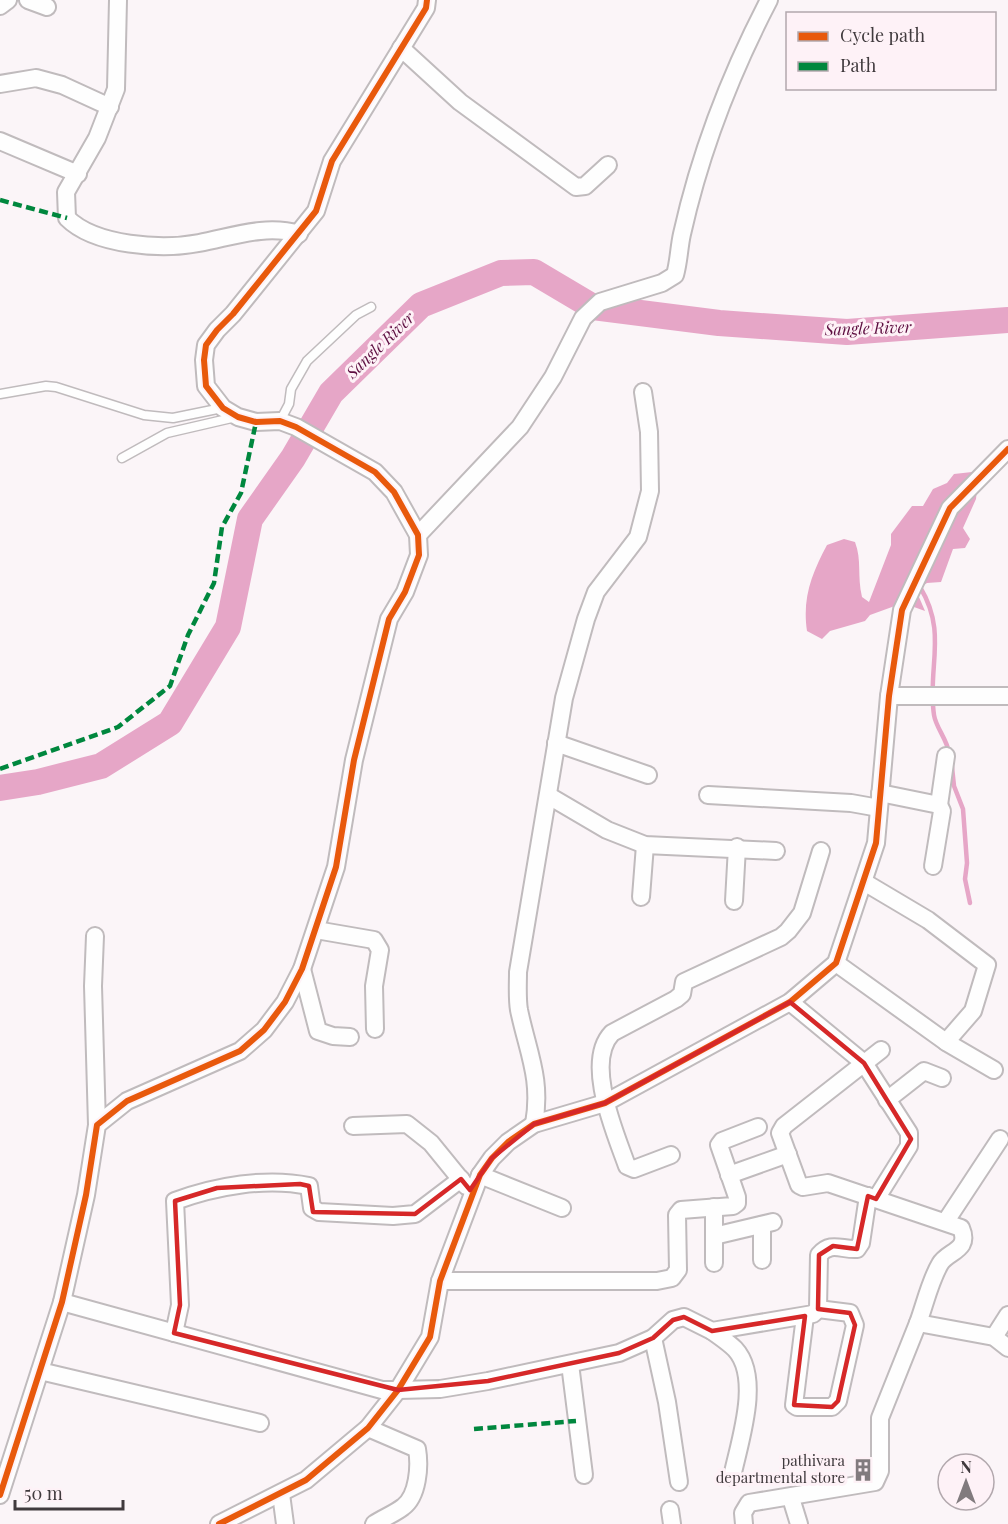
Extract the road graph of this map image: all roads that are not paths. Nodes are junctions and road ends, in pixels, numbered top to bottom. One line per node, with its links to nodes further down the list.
1 (8, 0): 6 (street)
2 (28, 0): 7 (street)
3 (118, 0): 10 (street)
4 (427, 0): 8 (street)
5 (769, 0): 23 (street)
6 (0, 6)
7 (47, 7)
8 (401, 48): 12 (street); 14 (street)
9 (0, 84): 10 (street)
10 (110, 107): 13 (street)
11 (0, 141): 13 (street)
12 (608, 165)
13 (78, 174): 14 (street)
14 (299, 234): 18 (street)
15 (371, 307): 20 (lane)
16 (643, 392): 26 (street)
17 (0, 394): 18 (lane)
18 (223, 408): 19 (street)
19 (238, 417): 20 (street); 22 (lane)
20 (288, 424): 23 (street)
21 (1008, 449): 24 (street)
22 (122, 458)
23 (418, 535): 41 (street)
24 (888, 696): 25 (street); 31 (street)
25 (1008, 696)
26 (556, 743): 28 (street); 30 (street)
27 (946, 756): 32 (street)
28 (648, 775)
29 (708, 795): 31 (street)
30 (549, 796): 33 (street); 56 (street)
31 (880, 801): 32 (street); 38 (street)
32 (939, 805): 37 (street)
33 (645, 845): 34 (street); 39 (street)
34 (737, 847): 35 (street); 40 (street)
35 (776, 851)
36 (821, 851): 54 (street)
37 (933, 866)
38 (864, 882): 43 (street); 48 (street)
39 (641, 897)
40 (734, 901)
41 (316, 930): 44 (street); 46 (street)
42 (95, 936): 55 (street)
43 (836, 963): 45 (street); 48 (street)
44 (302, 969): 47 (street); 55 (street)
45 (790, 1002): 50 (street); 54 (street)
46 (375, 1029)
47 (350, 1037)
48 (946, 1042): 51 (street)
49 (881, 1050): 50 (street)
50 (864, 1064): 53 (street); 60 (street)
51 (994, 1070)
52 (942, 1078): 53 (street)
53 (887, 1100): 66 (street)
54 (605, 1103): 56 (street); 61 (street)
55 (97, 1125): 74 (street)
56 (534, 1125): 62 (street)
57 (353, 1126): 64 (street)
58 (758, 1127): 63 (street)
59 (1000, 1139): 69 (street)
60 (788, 1154): 63 (street); 66 (street)
61 (671, 1155)
62 (480, 1175): 65 (street); 68 (street)
63 (729, 1175): 67 (street)
64 (461, 1179): 65 (street); 79 (street)
65 (473, 1195): 73 (street)
66 (872, 1197): 69 (street); 75 (street)
67 (714, 1207): 70 (street); 73 (street)
68 (562, 1208)
69 (946, 1221): 77 (street)
70 (714, 1236): 71 (street); 72 (street)
71 (762, 1260)
72 (714, 1263)
73 (440, 1281): 85 (street)
74 (62, 1302): 79 (street); 84 (street)
75 (812, 1312): 75 (street); 78 (street)
76 (1008, 1315): 80 (street)
77 (918, 1323): 80 (street); 93 (street)
78 (712, 1331): 81 (street); 89 (street)
79 (174, 1333): 85 (street)
80 (994, 1337): 82 (street)
81 (653, 1338): 83 (street); 90 (street)
82 (1008, 1348)
83 (570, 1364): 85 (street); 88 (street)
84 (40, 1371): 86 (street); 92 (street)
85 (398, 1390): 87 (street)
86 (260, 1423)
87 (368, 1428): 91 (street); 96 (street)
88 (584, 1475)
89 (732, 1477)
90 (680, 1482)
91 (281, 1494): 94 (street); 95 (street)
92 (0, 1495)
93 (791, 1498): 97 (street); 98 (street)
94 (219, 1524)
95 (285, 1524)
96 (374, 1524)
97 (744, 1524)
98 (799, 1524)

